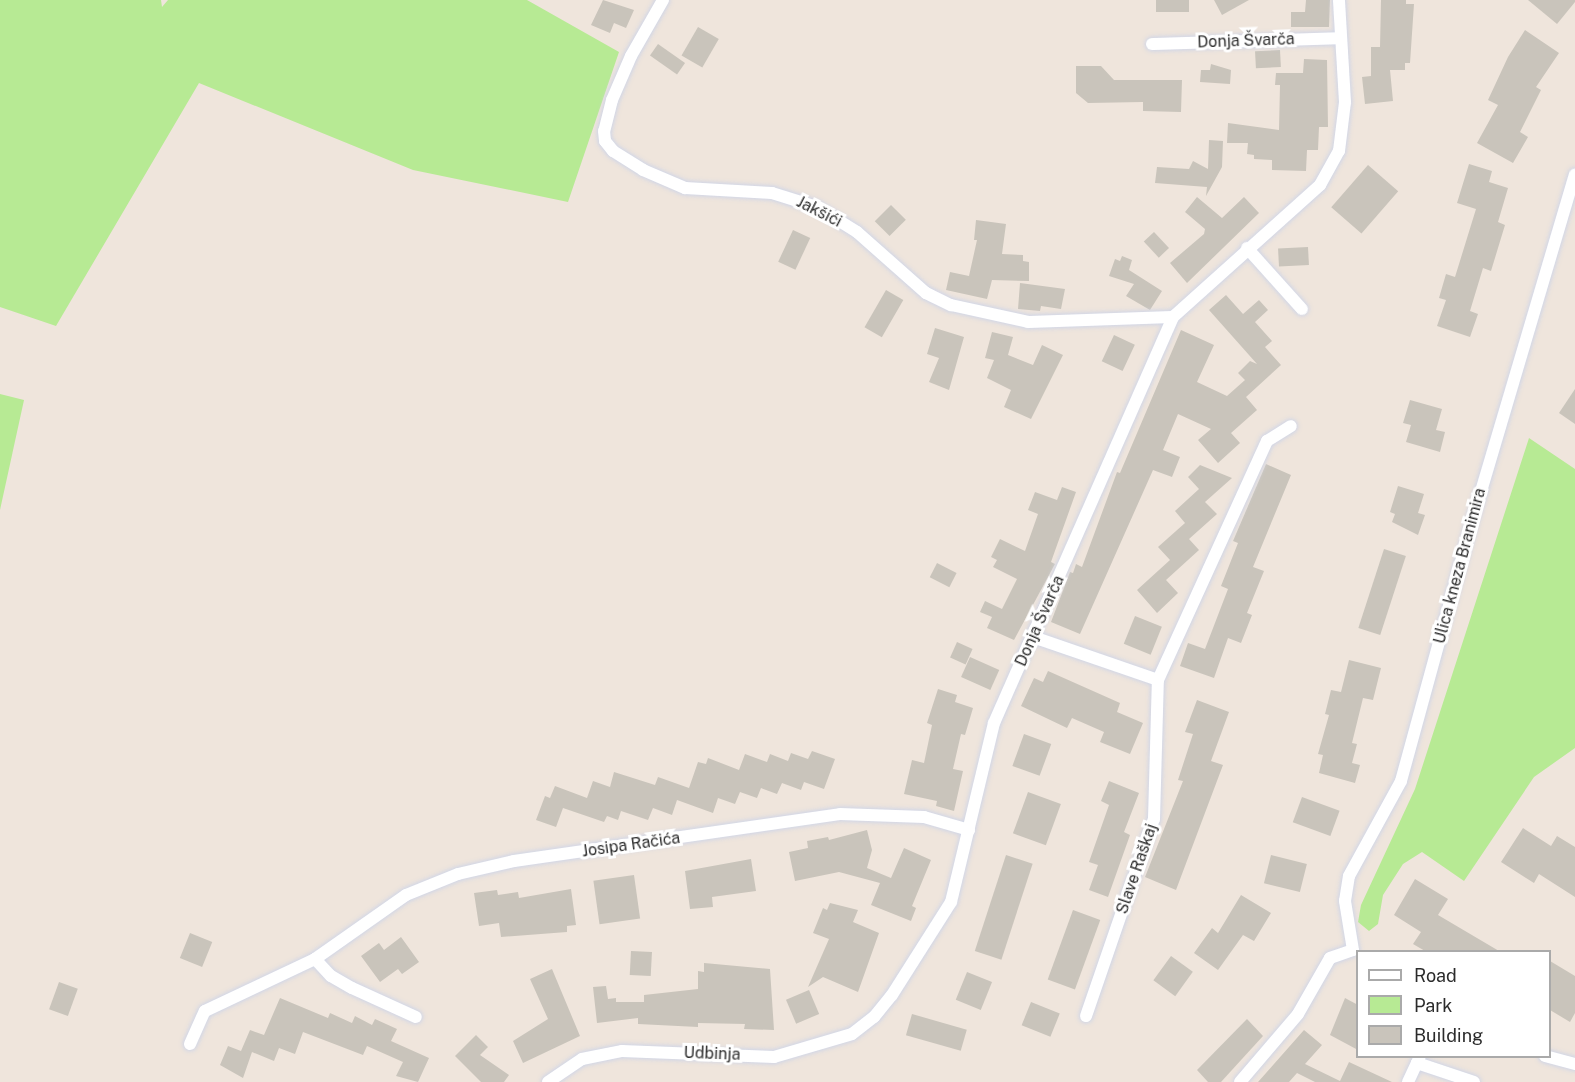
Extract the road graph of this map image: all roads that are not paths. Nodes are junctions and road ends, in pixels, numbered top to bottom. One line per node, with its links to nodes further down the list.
1 (663, 0): 10 (street, Jakšići)
2 (1339, 0): 3 (street, Donja Švarča)
3 (1340, 38): 4 (street, Donja Švarča); 8 (street, Donja Švarča)
4 (1152, 44)
5 (1575, 175): 6 (street, Ulica kneza Branimira)
6 (1564, 211): 7 (street); 15 (street, Ulica kneza Branimira)
7 (1575, 220)
8 (1247, 248): 9 (street); 10 (street, Donja Švarča)
9 (1302, 309)
10 (1173, 317): 12 (street, Donja Švarča)
11 (1291, 426): 13 (street, Slave Raškaj)
12 (1034, 637): 13 (street); 14 (street, Donja Švarča)
13 (1158, 680): 17 (street, Slave Raškaj)
14 (969, 830): 16 (street, Josipa Račića); 19 (street, Donja Švarča)
15 (1355, 952): 26 (street)
16 (315, 959): 18 (street); 20 (street, Josipa Račića)
17 (1086, 1016)
18 (416, 1017)
19 (874, 1017): 25 (street, Udbinja)
20 (190, 1044)
21 (1551, 1058): 23 (street)
22 (1419, 1060): 24 (street); 27 (street)
23 (1575, 1064)
24 (1431, 1068): 28 (street); 29 (street)
25 (548, 1082)
26 (1240, 1082)
27 (1408, 1082)
28 (1447, 1082)
29 (1474, 1082)

